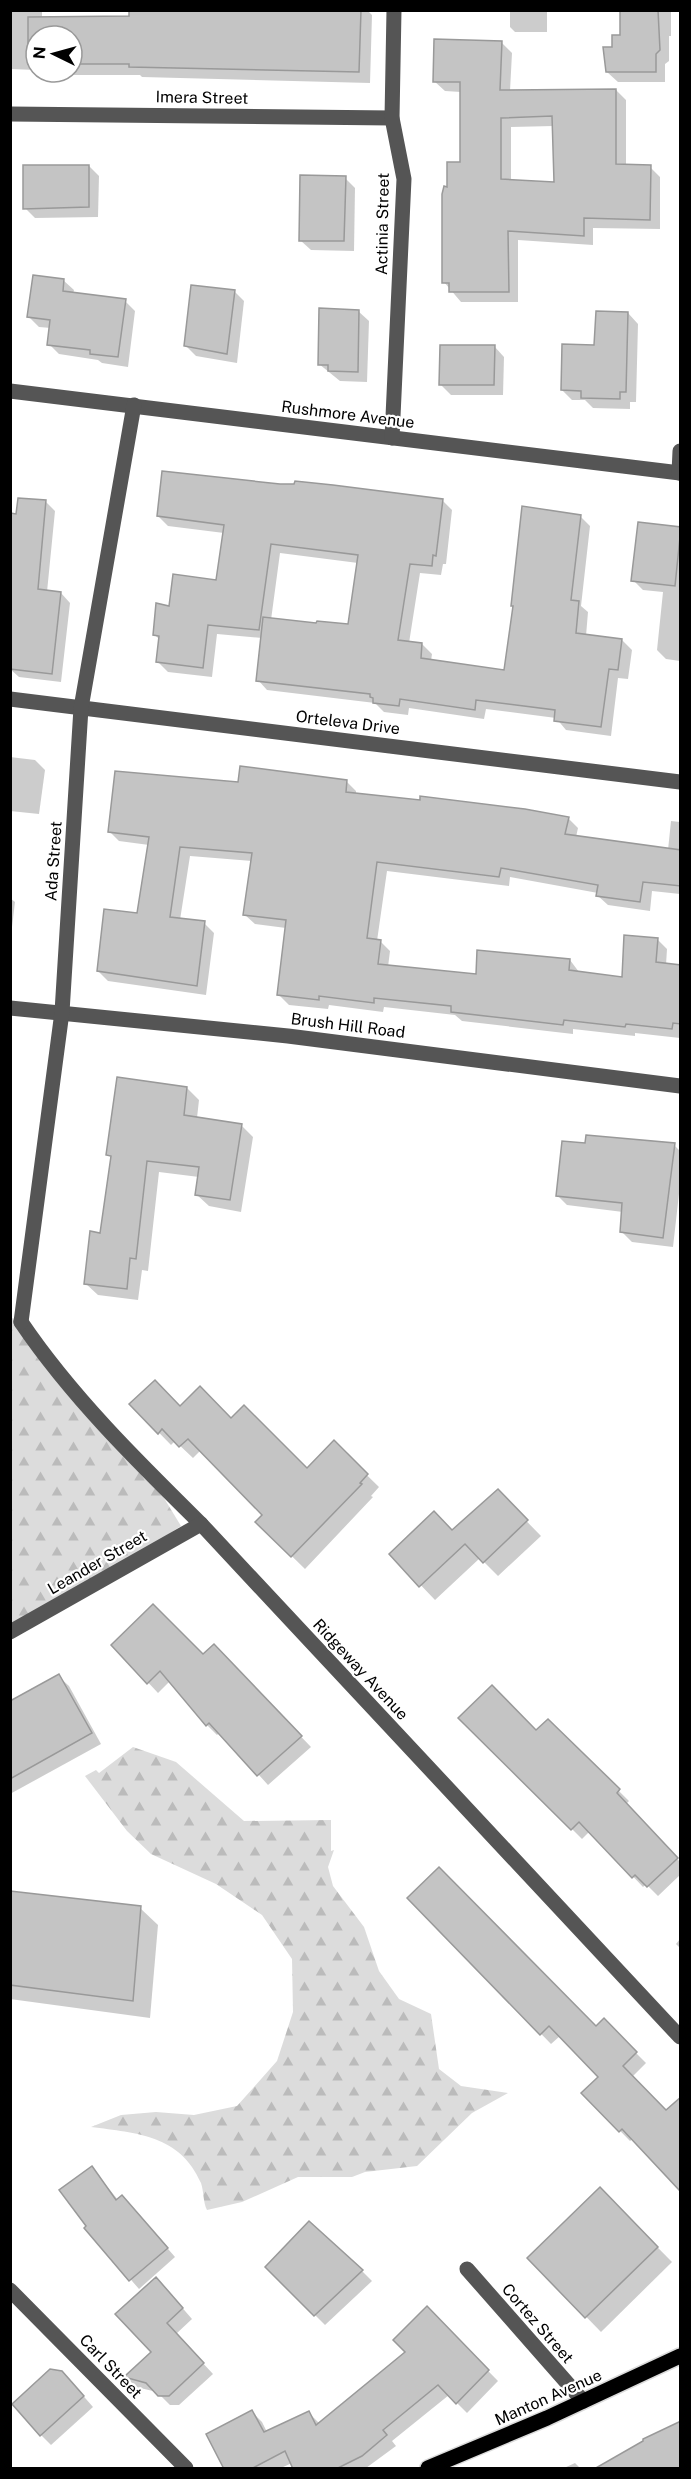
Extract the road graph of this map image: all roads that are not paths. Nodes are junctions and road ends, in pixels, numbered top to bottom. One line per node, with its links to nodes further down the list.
1 (394, 10): 3 (street, Actinia Street)
2 (10, 114): 3 (street, Imera Street)
3 (392, 118): 6 (street, Actinia Street)
4 (10, 391): 5 (street, Rushmore Avenue)
5 (134, 405): 6 (street, Rushmore Avenue); 10 (street, Ada Street)
6 (392, 438): 8 (street, Rushmore Avenue)
7 (681, 451): 8 (street)
8 (680, 473)
9 (10, 699): 10 (street, Orteleva Drive)
10 (81, 708): 11 (street, Orteleva Drive); 13 (street, Ada Street)
11 (681, 782)
12 (10, 1008): 13 (street, Brush Hill Road)
13 (62, 1012): 14 (street, Brush Hill Road); 15 (street, Ada Street)
14 (681, 1086)
15 (16, 1322): 16 (street, Ridgeway Avenue)
16 (201, 1524): 17 (street, Leander Street); 18 (street, Ridgeway Avenue)
17 (10, 1632)
18 (681, 2037)
19 (467, 2269): 22 (street, Cortez Street)
20 (10, 2290): 23 (street, Carl Street)
21 (681, 2356): 22 (main road, Manton Avenue)
22 (583, 2401): 24 (main road, Manton Avenue)
23 (186, 2469)
24 (428, 2469)

